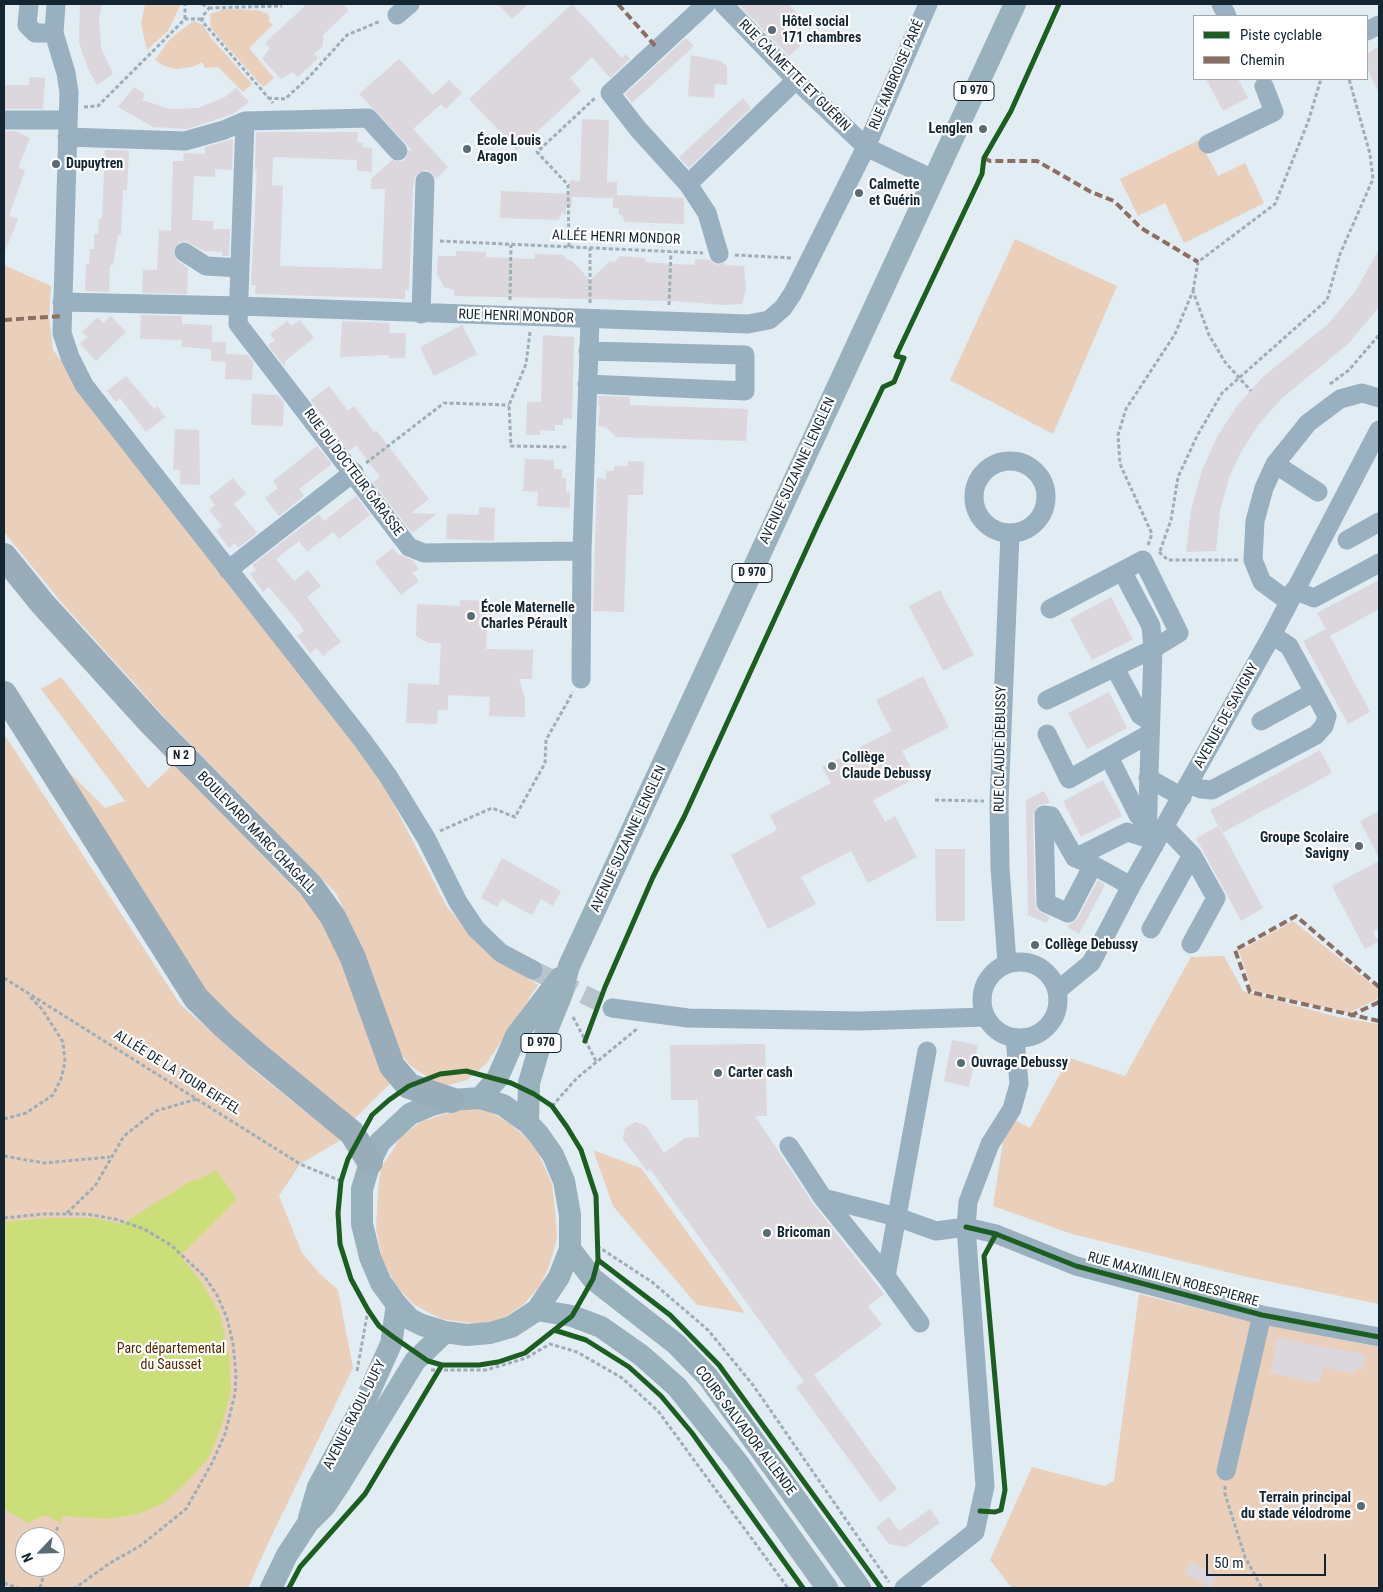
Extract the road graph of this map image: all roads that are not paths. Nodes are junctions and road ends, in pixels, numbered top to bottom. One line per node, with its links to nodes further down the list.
1 (29, 4): 7 (street)
2 (56, 4): 7 (street)
3 (706, 4): 18 (street)
4 (724, 4): 8 (street, RUE CALMETTE ET GUÉRIN)
5 (928, 4): 14 (street, RUE AMBROISE PARÉ)
6 (1015, 4): 16 (main road, AVENUE SUZANNE LENGLEN / D 970)
7 (54, 33): 12 (street)
8 (796, 80): 14 (street, RUE CALMETTE ET GUÉRIN); 18 (street)
9 (1267, 81): 13 (street)
10 (4, 120): 12 (street)
11 (245, 121): 12 (street); 15 (street); 21 (street, RUE DU DOCTEUR GARASSE)
12 (67, 128): 22 (street)
13 (1208, 144)
14 (866, 147): 16 (street, RUE CALMETTE ET GUÉRIN); 25 (street, RUE HENRI MONDOR)
15 (398, 151)
16 (933, 179): 64 (main road, AVENUE SUZANNE LENGLEN / D 970)
17 (425, 181): 24 (street)
18 (688, 184): 20 (street)
19 (184, 252): 21 (street)
20 (719, 254)
21 (240, 268): 23 (street, RUE DU DOCTEUR GARASSE)
22 (62, 302): 23 (street, RUE HENRI MONDOR); 39 (street)
23 (239, 306): 24 (street, RUE HENRI MONDOR); 31 (street, RUE DU DOCTEUR GARASSE)
24 (421, 314): 25 (street, RUE HENRI MONDOR)
25 (590, 320): 26 (street)
26 (588, 350): 27 (street); 27 (street)
27 (587, 384): 36 (street)
28 (1379, 398): 30 (street)
29 (1379, 430): 41 (street, AVENUE DE SAVIGNY)
30 (1275, 464): 32 (street); 41 (street)
31 (354, 472): 36 (street, RUE DU DOCTEUR GARASSE); 39 (street)
32 (1318, 492)
33 (1379, 522): 35 (street)
34 (1010, 534): 63 (street, RUE CLAUDE DEBUSSY)
35 (1347, 540)
36 (582, 551): 46 (street)
37 (4, 556): 72 (highway, BOULEVARD MARC CHAGALL / N 2)
38 (1379, 563): 41 (street)
39 (228, 570): 65 (street)
40 (1122, 571): 42 (street); 44 (street); 44 (street)
41 (1291, 596): 43 (street, AVENUE DE SAVIGNY)
42 (1050, 609)
43 (1272, 635): 47 (street); 55 (street, AVENUE DE SAVIGNY)
44 (1153, 649): 45 (street); 51 (street)
45 (1115, 668): 49 (street); 51 (street)
46 (581, 679)
47 (1314, 692): 50 (street); 55 (street)
48 (4, 694): 75 (highway)
49 (1047, 700)
50 (1261, 721)
51 (1149, 728): 53 (street); 54 (street)
52 (1047, 734): 53 (street)
53 (1109, 758): 56 (street)
54 (1148, 778): 55 (street); 56 (street)
55 (1186, 790): 56 (street, AVENUE DE SAVIGNY)
56 (1153, 834): 57 (street); 58 (street); 60 (street, AVENUE DE SAVIGNY)
57 (1192, 855): 61 (street); 62 (street)
58 (1075, 858): 59 (street); 59 (street)
59 (1094, 865): 60 (street)
60 (1131, 886): 66 (street, AVENUE DE SAVIGNY)
61 (1151, 929)
62 (1190, 944)
63 (1007, 964): 66 (street); 68 (street)
64 (570, 966): 71 (main road, AVENUE SUZANNE LENGLEN / D 970); 73 (main road, AVENUE SUZANNE LENGLEN / D 970)
65 (534, 970)
66 (1058, 990): 69 (street)
67 (612, 1008): 68 (street)
68 (985, 1016): 69 (street)
69 (1015, 1038): 78 (street)
70 (927, 1051): 77 (street)
71 (480, 1098): 72 (main road); 73 (main road)
72 (451, 1100): 75 (main road)
73 (528, 1123): 79 (main road)
74 (789, 1146): 76 (street)
75 (370, 1162): 81 (main road)
76 (824, 1198): 77 (street, RUE MAXIMILIEN ROBESPIERRE); 80 (street)
77 (897, 1217): 78 (street, RUE MAXIMILIEN ROBESPIERRE); 80 (street)
78 (966, 1227): 83 (street, RUE MAXIMILIEN ROBESPIERRE); 92 (street)
79 (570, 1249): 82 (main road); 91 (main road, COURS SALVADOR ALLENDE)
80 (886, 1276): 84 (street)
81 (397, 1306): 85 (main road); 88 (main road, AVENUE RAOUL DUFY)
82 (536, 1310): 85 (main road); 90 (main road, COURS SALVADOR ALLENDE)
83 (1262, 1315): 86 (street, RUE MAXIMILIEN ROBESPIERRE); 87 (street)
84 (920, 1323)
85 (445, 1332): 88 (main road, AVENUE RAOUL DUFY)
86 (1379, 1337)
87 (1226, 1471)
88 (308, 1523): 89 (main road, AVENUE RAOUL DUFY)
89 (271, 1588)
90 (827, 1588)
91 (860, 1588)
92 (904, 1588)

